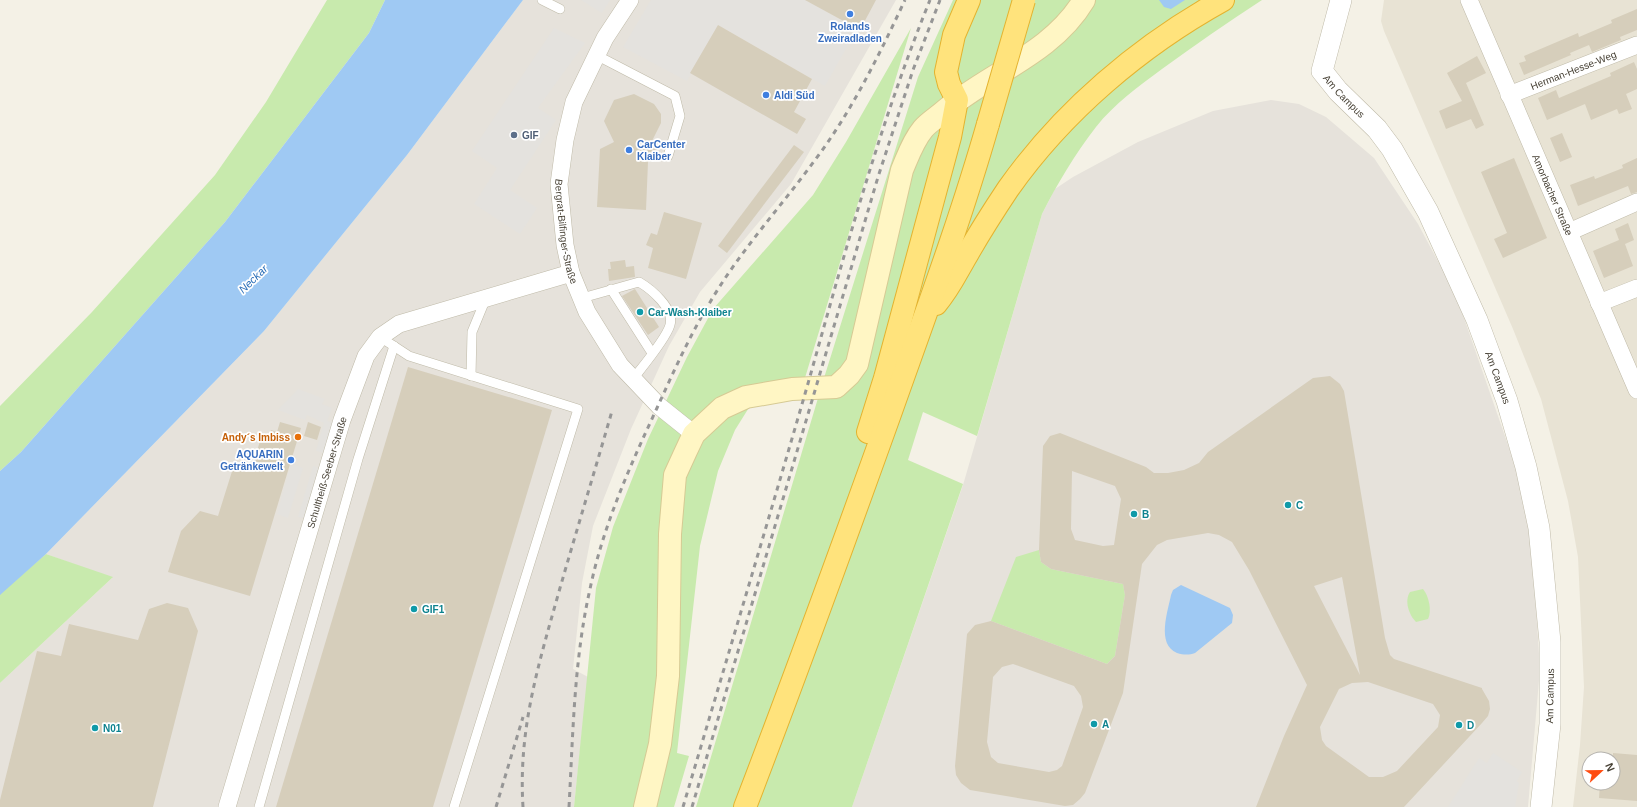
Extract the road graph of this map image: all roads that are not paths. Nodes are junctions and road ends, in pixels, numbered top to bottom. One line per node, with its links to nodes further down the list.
1 (542, 0): 9 (lane)
2 (630, 0): 11 (street, Bergrat-Bilfinger-Straße)
3 (970, 0): 13 (highway)
4 (1024, 0): 23 (highway, bridge)
5 (1084, 0): 13 (main road)
6 (1223, 0): 23 (highway)
7 (1341, 0): 32 (street, Am Campus)
8 (1469, 0): 12 (street, Amorbacher Straße)
9 (560, 9)
10 (1637, 45): 12 (street, Herman-Hesse-Weg)
11 (596, 55): 14 (lane); 17 (street, Bergrat-Bilfinger-Straße)
12 (1509, 95): 16 (street, Amorbacher Straße)
13 (957, 100): 30 (main road); 31 (highway)
14 (668, 156)
15 (1637, 202): 16 (street)
16 (1569, 232): 22 (street, Amorbacher Straße)
17 (571, 274): 20 (street, Schultheiß-Seeber-Straße); 21 (street, Bergrat-Bilfinger-Straße)
18 (1637, 288): 22 (street)
19 (611, 289): 21 (lane); 26 (lane); 26 (lane)
20 (486, 298): 24 (street, Schultheiß-Seeber-Straße); 27 (lane)
21 (582, 298): 28 (street, Bergrat-Bilfinger-Straße)
22 (1599, 303): 29 (street, Amorbacher Straße)
23 (925, 316): 31 (highway)
24 (380, 337): 25 (lane); 33 (street, Schultheiß-Seeber-Straße)
25 (394, 346): 27 (lane); 34 (lane)
26 (652, 353): 28 (lane)
27 (471, 376): 35 (lane)
28 (633, 379): 30 (street, Bergrat-Bilfinger-Straße)
29 (1637, 390)
30 (694, 434): 36 (main road)
31 (850, 526): 37 (highway)
32 (1541, 806)
33 (227, 807)
34 (259, 807)
35 (454, 807)
36 (645, 807)
37 (745, 807)

